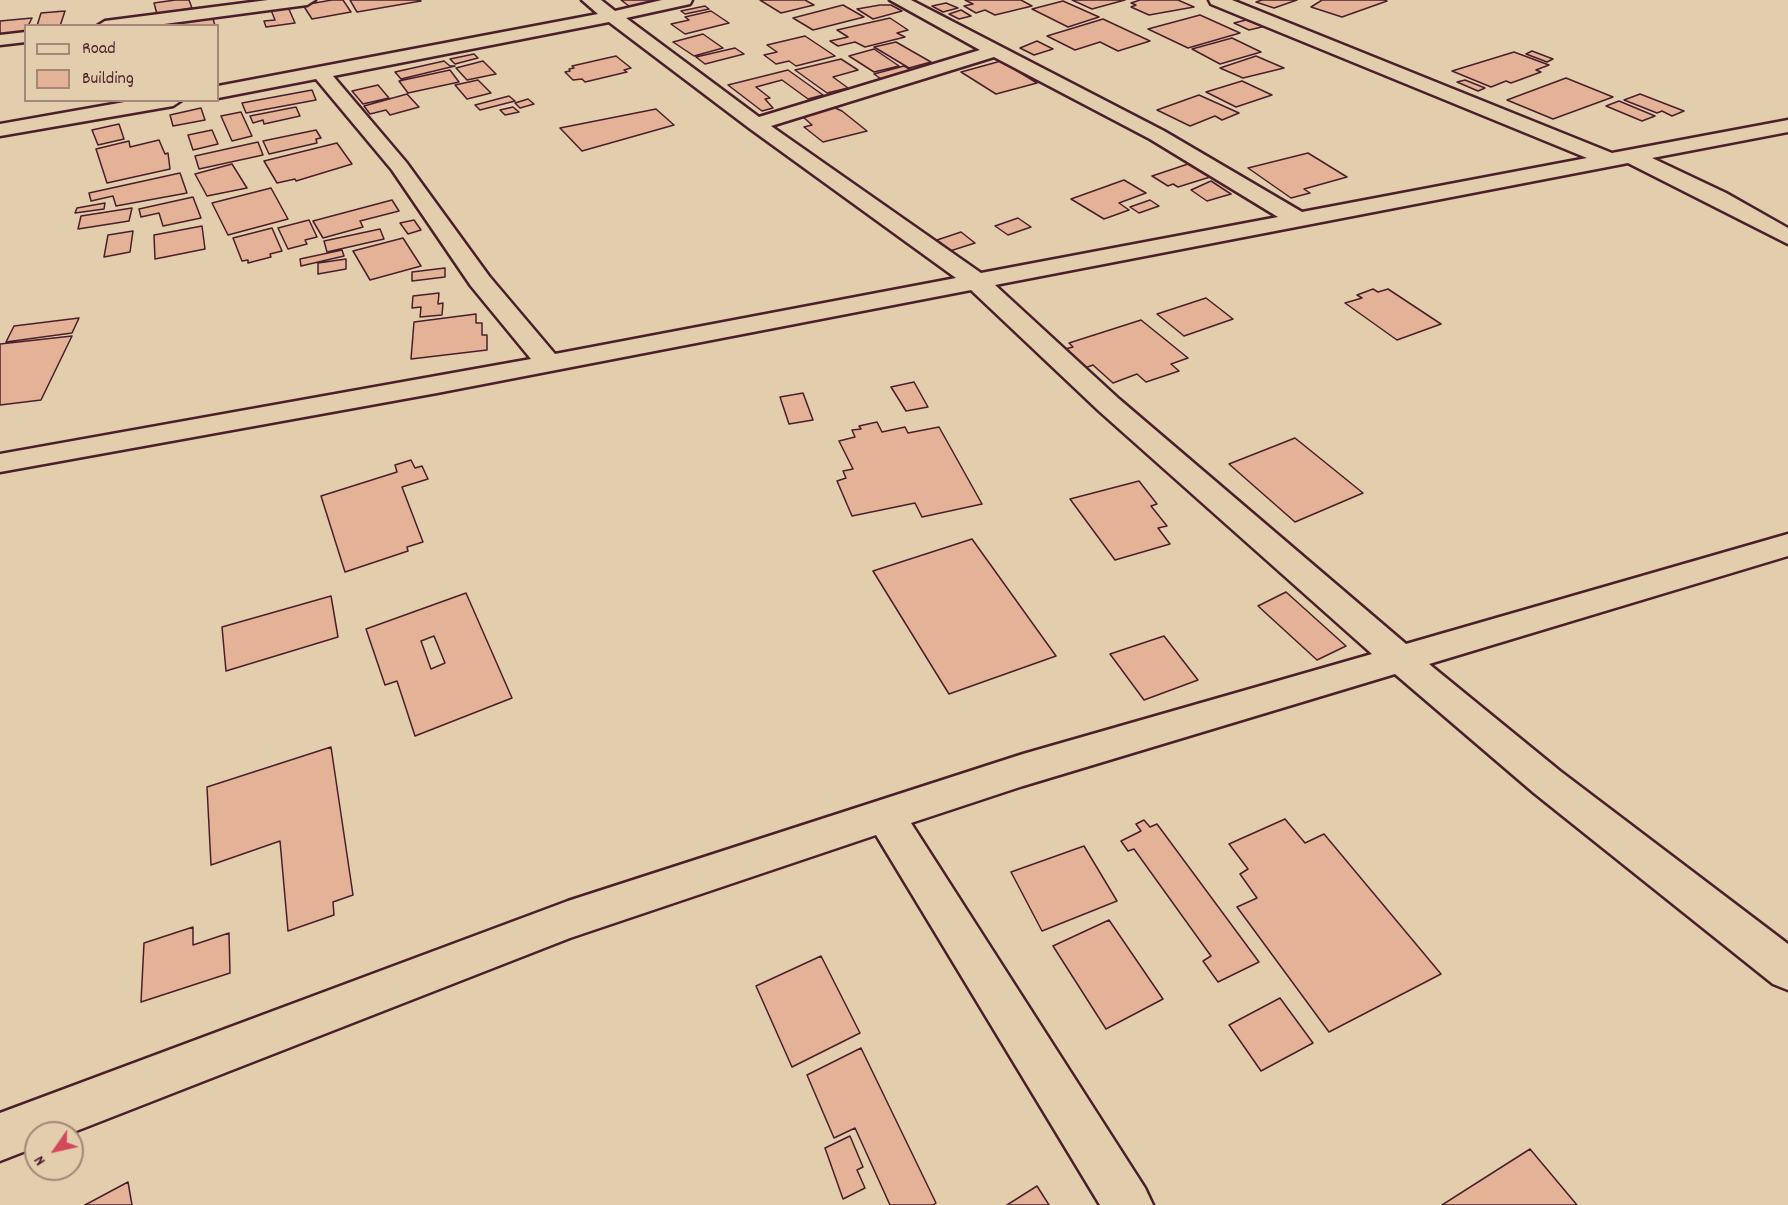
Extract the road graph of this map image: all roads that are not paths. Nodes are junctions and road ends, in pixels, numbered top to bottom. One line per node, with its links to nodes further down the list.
1 (307, 0): 7 (street)
2 (590, 0): 6 (street)
3 (684, 0): 6 (street)
4 (898, 0): 10 (street)
5 (1217, 0): 17 (street)
6 (610, 17): 11 (street); 14 (street)
7 (121, 24)
8 (24, 37): 9 (street)
9 (0, 40)
10 (996, 51): 14 (street); 18 (street)
11 (320, 72): 12 (street); 21 (street)
12 (219, 92)
13 (161, 102): 16 (street)
14 (756, 124): 20 (street)
15 (1788, 126): 17 (street)
16 (0, 130)
17 (1622, 159): 18 (street); 19 (street)
18 (1299, 220): 20 (street)
19 (1788, 237)
20 (977, 282): 21 (street); 24 (street)
21 (549, 364): 22 (street)
22 (0, 463)
23 (1788, 545): 24 (street)
24 (1400, 659): 25 (street); 26 (street)
25 (885, 816): 27 (street); 28 (street)
26 (1788, 970)
27 (0, 1137)
28 (1128, 1205)

